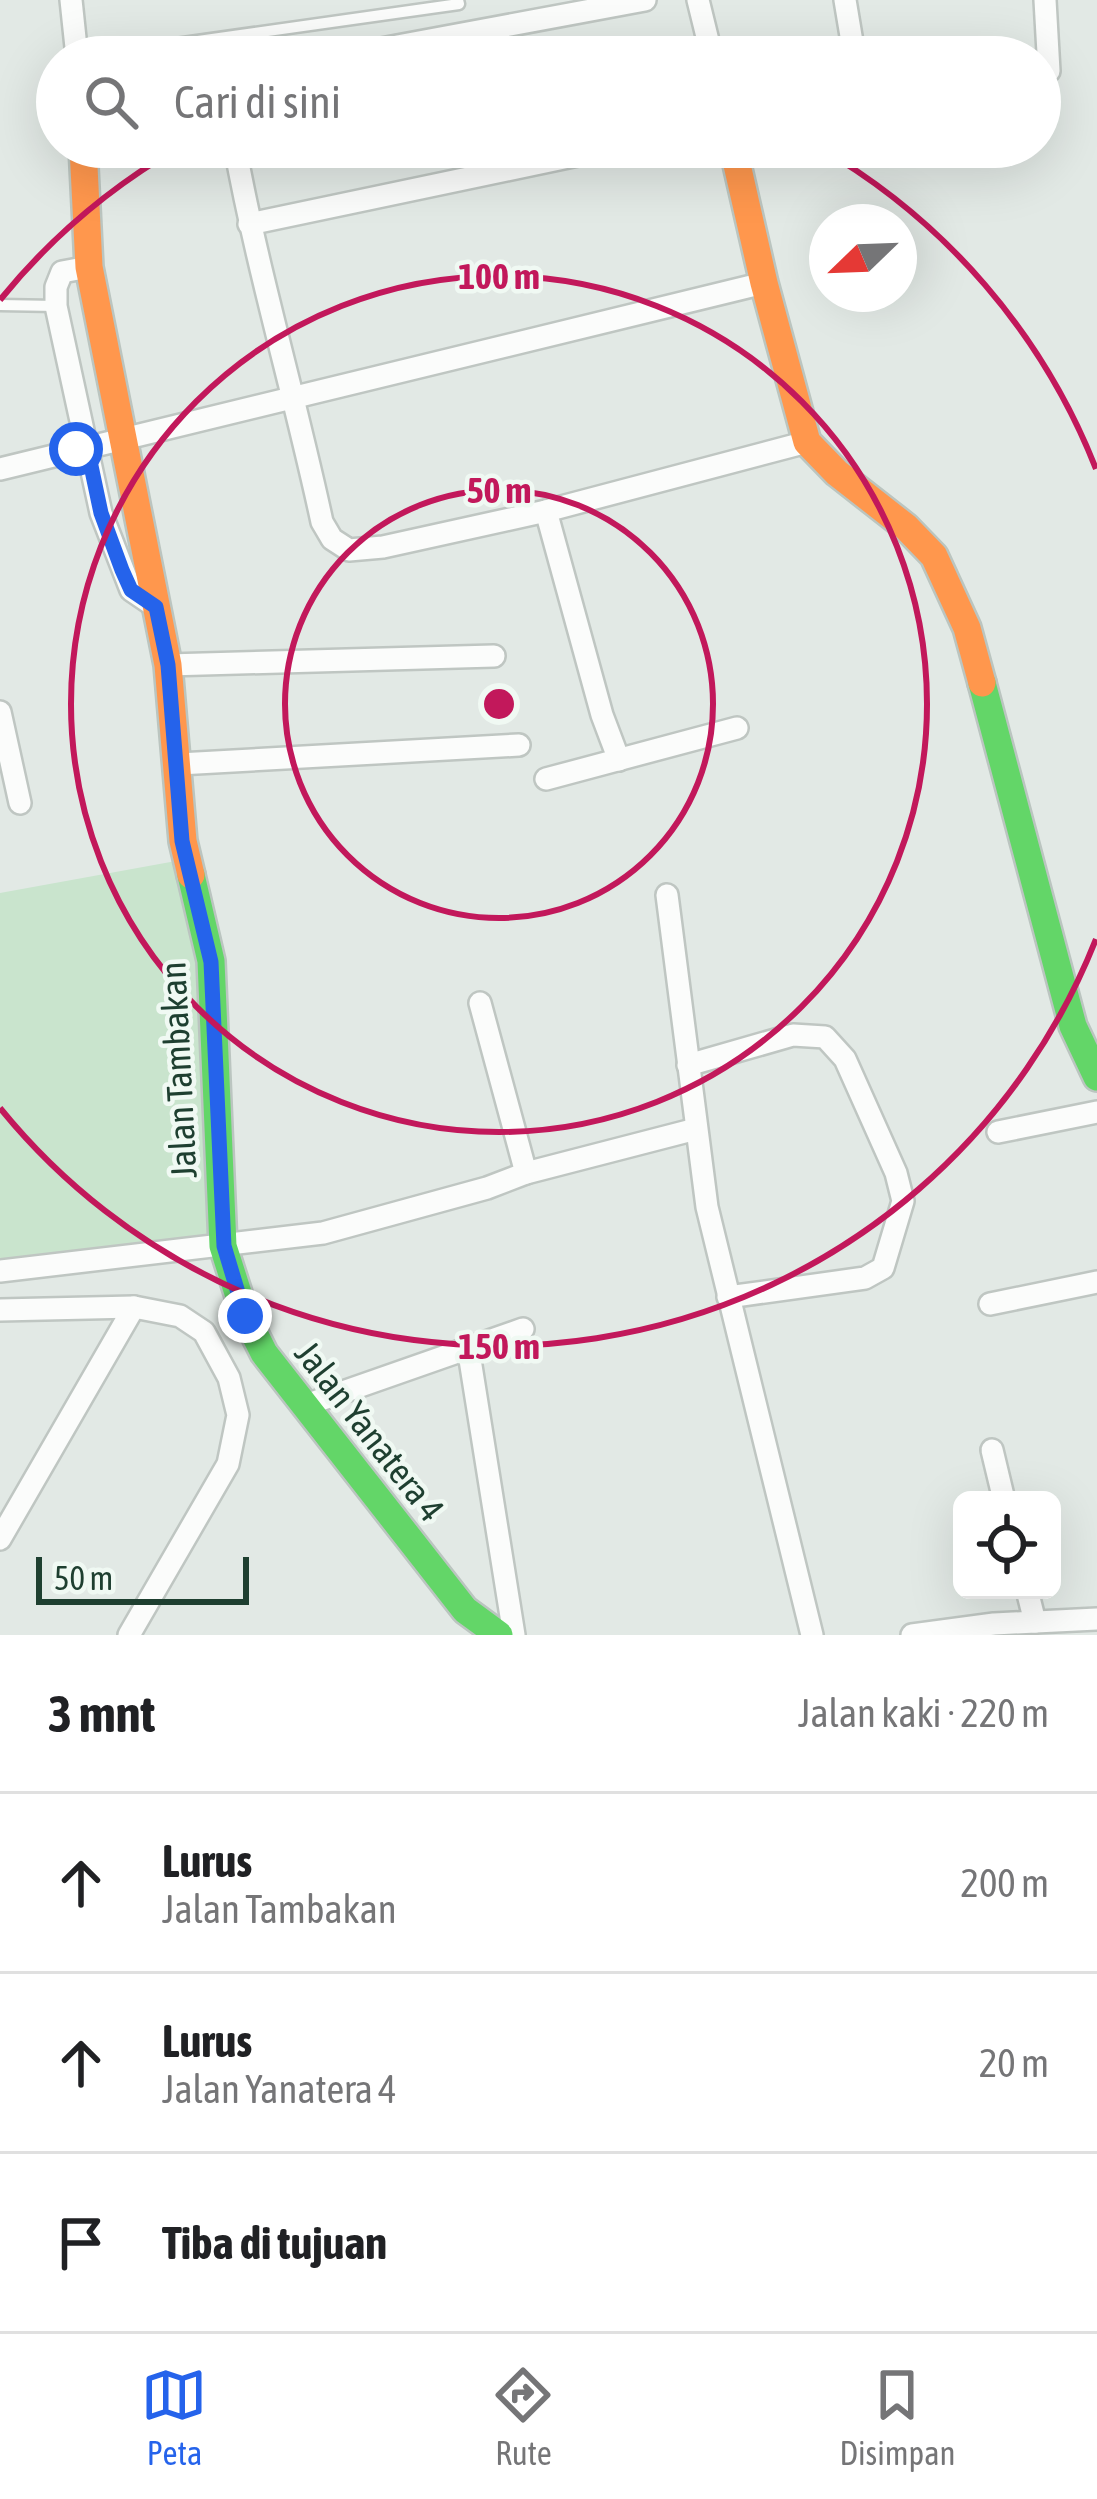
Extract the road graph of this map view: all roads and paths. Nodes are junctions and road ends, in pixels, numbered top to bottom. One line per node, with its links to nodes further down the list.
1 (71, 0): 7 (street)
2 (458, 0): 8 (lane)
3 (645, 0): 9 (street)
4 (698, 0): 10 (street)
5 (845, 0): 11 (street)
6 (1045, 0): 12 (street)
7 (77, 36)
8 (231, 36)
9 (451, 36)
10 (707, 36)
11 (851, 36)
12 (1047, 36)
13 (84, 168): 18 (street, Jalan Tambakan)
14 (239, 168): 17 (street)
15 (516, 168): 17 (street)
16 (738, 168): 19 (street)
17 (249, 224): 22 (street)
18 (88, 267): 21 (street); 23 (street, Jalan Tambakan)
19 (764, 283): 22 (street); 24 (street)
20 (0, 305): 21 (lane)
21 (56, 306): 25 (street, Jalan Tambakan)
22 (295, 399): 23 (street); 27 (street)
23 (122, 439): 25 (street); 28 (street, Jalan Tambakan)
24 (807, 442): 27 (street); 41 (street)
25 (87, 447): 26 (street); 28 (street, Jalan Tambakan)
26 (0, 469)
27 (547, 511): 34 (street)
28 (156, 607): 30 (street, Jalan Tambakan)
29 (494, 656): 30 (street)
30 (168, 665): 35 (street, Jalan Tambakan)
31 (0, 712): 37 (street)
32 (737, 728): 34 (street)
33 (519, 745): 35 (street)
34 (619, 760): 36 (street)
35 (179, 764): 46 (street, Jalan Tambakan)
36 (546, 779)
37 (20, 803)
38 (667, 896): 40 (street)
39 (480, 1003): 45 (street)
40 (688, 1065): 43 (street); 49 (street)
41 (1097, 1077)
42 (1097, 1112): 44 (street)
43 (696, 1129): 45 (street); 49 (street)
44 (998, 1132)
45 (526, 1173): 46 (street)
46 (224, 1246): 47 (street); 55 (street, Jalan Yanatera 4)
47 (0, 1271)
48 (1097, 1282): 50 (street)
49 (728, 1298): 66 (street)
50 (990, 1304)
51 (134, 1306): 52 (street); 58 (street); 63 (street)
52 (0, 1310)
53 (523, 1329): 54 (street)
54 (468, 1347): 55 (street); 65 (street)
55 (303, 1406): 64 (street, Jalan Yanatera 4)
56 (992, 1450): 57 (street)
57 (1002, 1491)
58 (0, 1540)
59 (1030, 1599): 61 (street)
60 (1097, 1619): 61 (street)
61 (1036, 1622): 62 (street)
62 (994, 1630): 67 (street)
63 (128, 1635)
64 (499, 1635)
65 (514, 1635)
66 (812, 1635)
67 (912, 1635)

